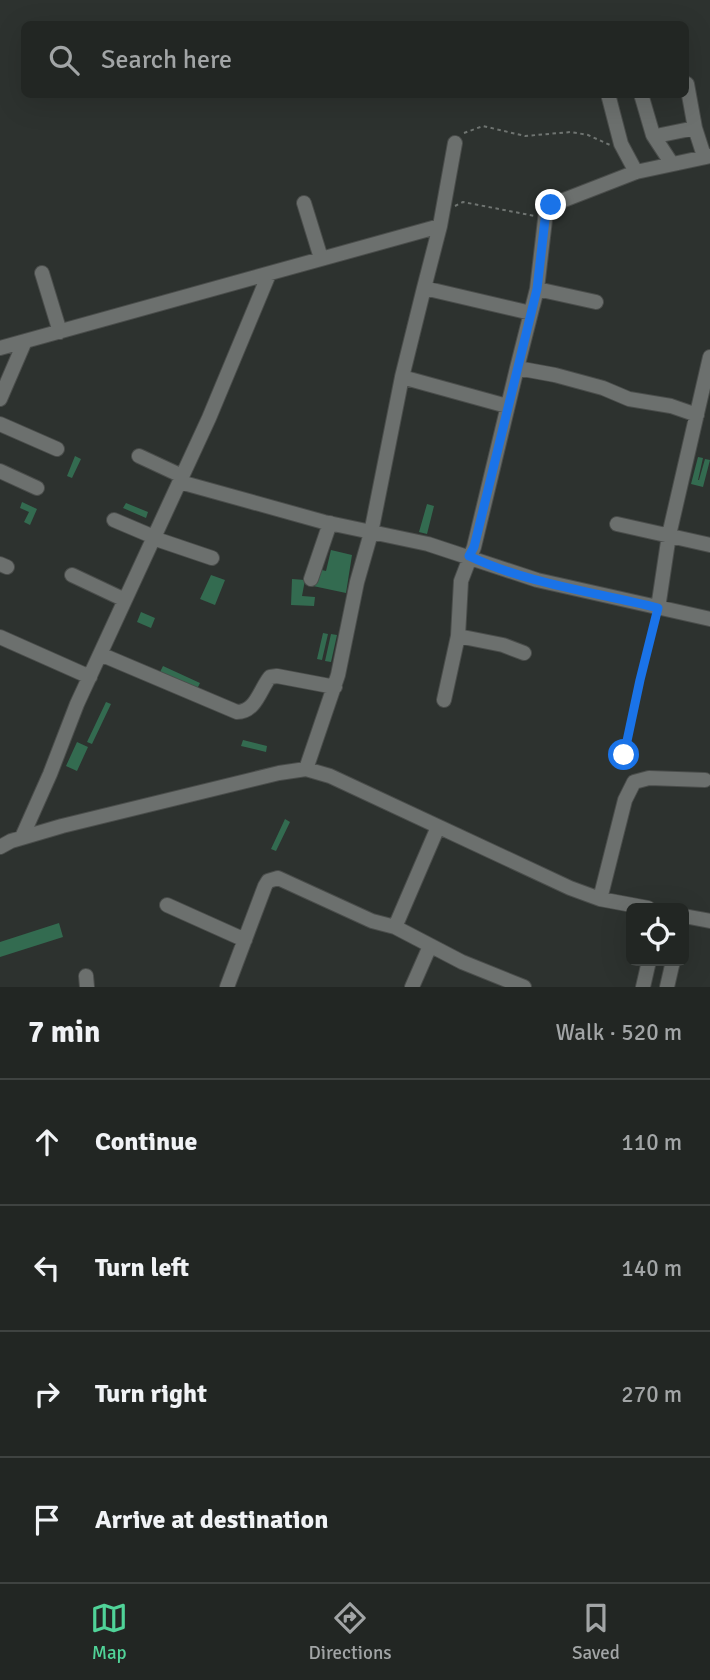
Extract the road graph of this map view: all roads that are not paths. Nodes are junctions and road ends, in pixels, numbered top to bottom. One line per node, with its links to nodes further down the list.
1 (689, 96): 4 (street)
2 (609, 98): 9 (street)
3 (642, 98): 5 (street)
4 (695, 128): 5 (street); 7 (street)
5 (653, 135): 8 (street)
6 (455, 143): 11 (street)
7 (707, 156): 8 (street)
8 (672, 164): 9 (street)
9 (636, 172): 16 (street)
10 (304, 203): 12 (street)
11 (440, 226): 12 (street); 15 (street)
12 (321, 258): 14 (street)
13 (42, 273): 19 (street)
14 (269, 274): 19 (street); 32 (street)
15 (425, 288): 18 (street); 24 (street)
16 (537, 289): 17 (street); 18 (street)
17 (596, 302)
18 (531, 313): 23 (street)
19 (60, 332): 20 (street)
20 (25, 341): 21 (street); 25 (street)
21 (0, 348)
22 (710, 356): 27 (street)
23 (517, 368): 26 (street); 27 (street)
24 (402, 377): 26 (street); 37 (street)
25 (0, 399)
26 (507, 406): 41 (street)
27 (697, 415): 38 (street)
28 (0, 424): 29 (street)
29 (57, 449)
30 (139, 456): 32 (street)
31 (0, 471): 33 (street)
32 (181, 479): 35 (street); 39 (street)
33 (37, 488)
34 (114, 520): 39 (street)
35 (330, 523): 37 (street); 44 (street)
36 (617, 524): 38 (street)
37 (371, 533): 41 (street); 53 (street)
38 (669, 535): 40 (street); 46 (street)
39 (154, 537): 42 (street); 45 (street)
40 (710, 545)
41 (469, 556): 46 (street); 49 (street)
42 (212, 558)
43 (72, 575): 45 (street)
44 (311, 579)
45 (125, 600): 51 (street)
46 (658, 608): 47 (street)
47 (710, 619)
48 (0, 636): 52 (street)
49 (458, 636): 50 (street); 54 (street)
50 (524, 653)
51 (100, 654): 52 (street); 53 (street)
52 (90, 677): 58 (street)
53 (335, 687): 55 (street)
54 (444, 700)
55 (306, 769): 57 (street); 58 (street)
56 (705, 780): 60 (street)
57 (438, 827): 60 (street); 65 (street)
58 (22, 838): 59 (street)
59 (0, 847)
60 (600, 899): 61 (street)
61 (626, 904)
62 (167, 905): 66 (street)
63 (689, 917): 64 (street)
64 (710, 921)
65 (396, 927): 66 (street); 67 (street)
66 (245, 940): 70 (street)
67 (430, 946): 71 (street); 72 (street)
68 (648, 966): 73 (street)
69 (672, 966): 74 (street)
70 (228, 987)
71 (412, 987)
72 (524, 987)
73 (643, 987)
74 (667, 987)

